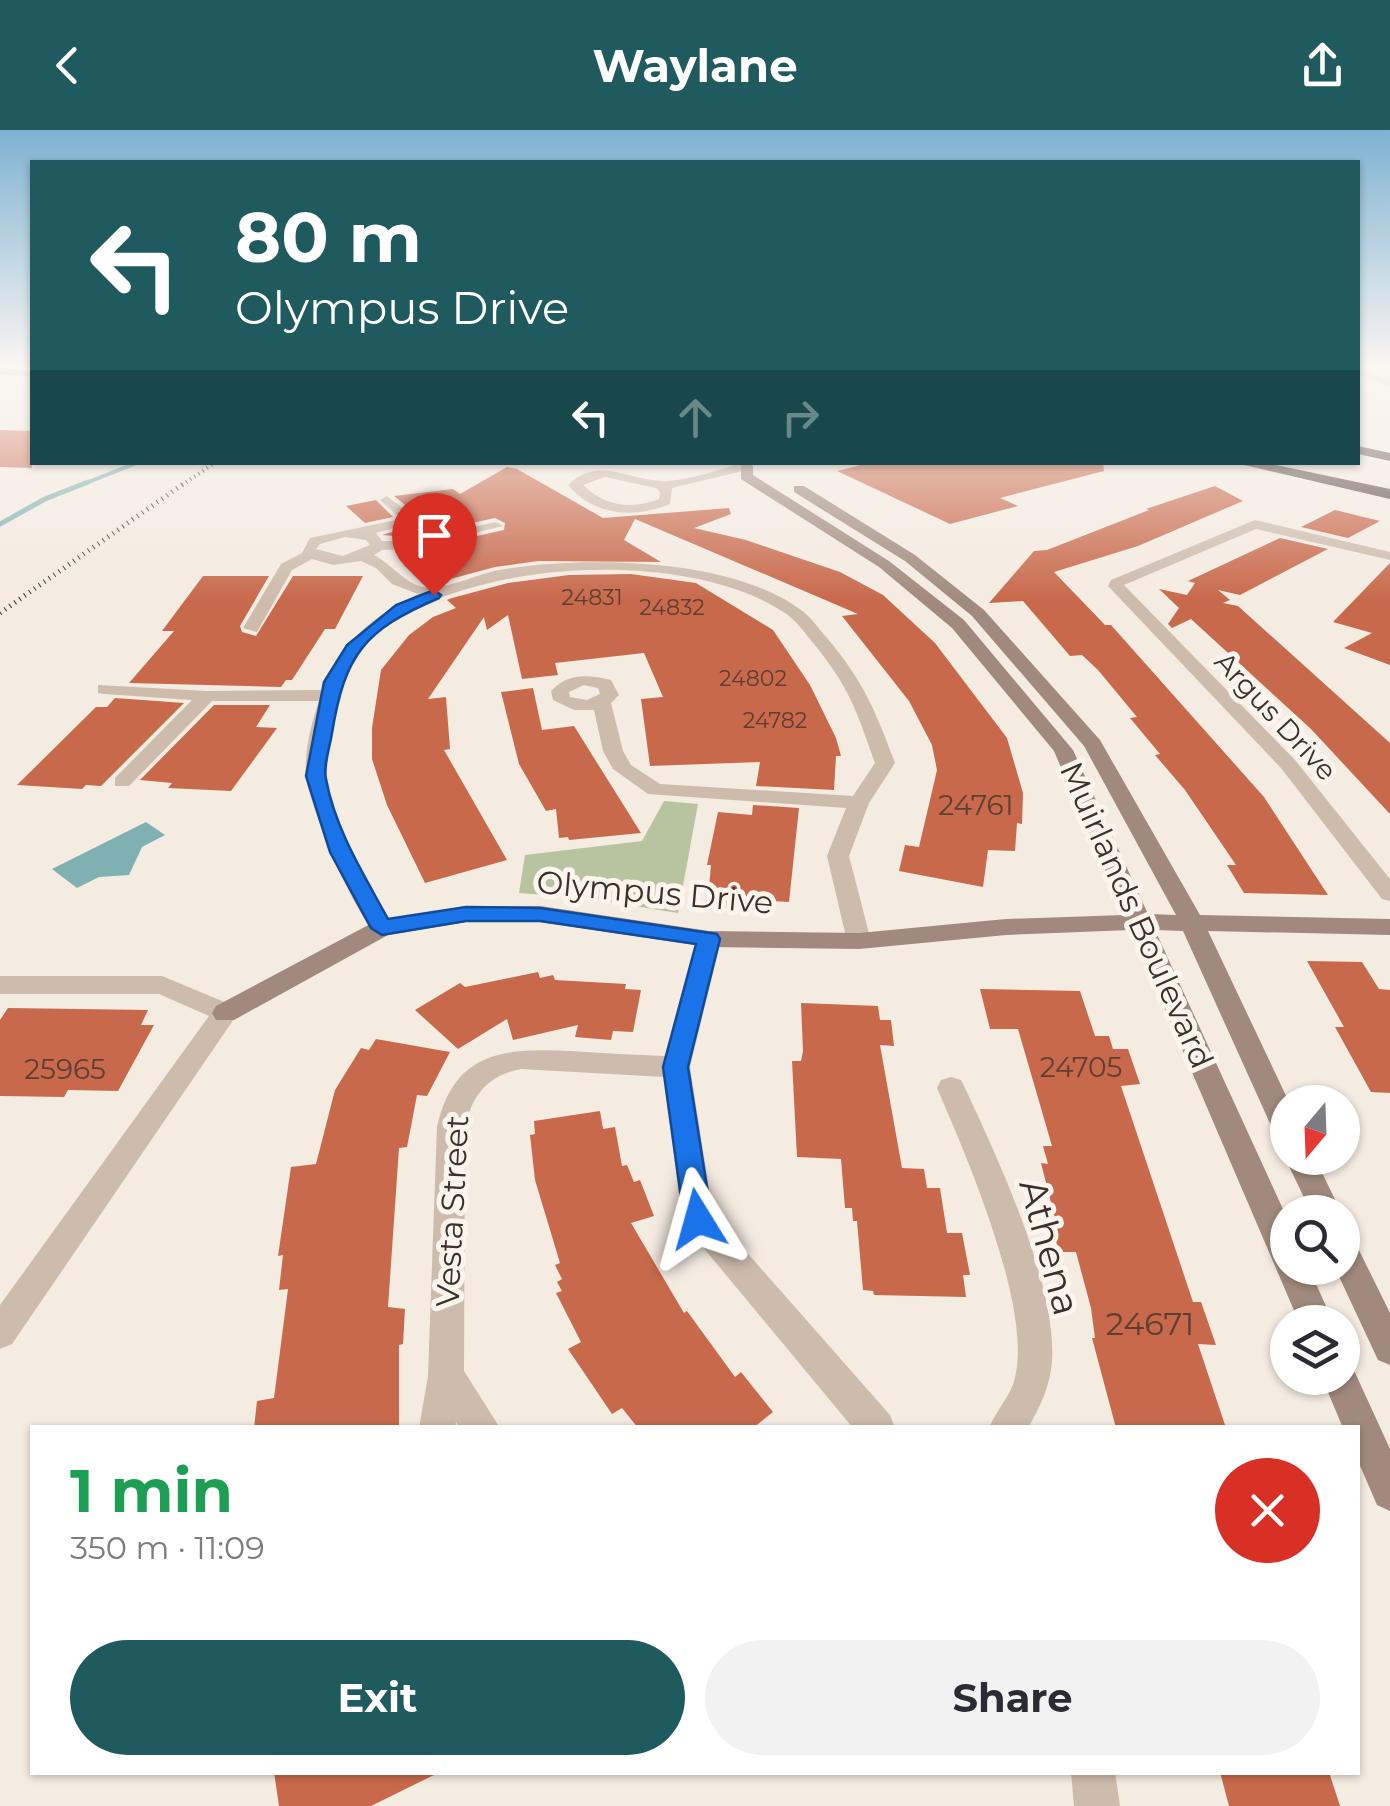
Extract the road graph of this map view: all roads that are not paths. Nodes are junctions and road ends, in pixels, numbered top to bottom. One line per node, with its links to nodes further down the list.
1 (740, 465): 6 (street)
2 (744, 465): 24 (main road, Muirlands Boulevard)
3 (747, 465): 25 (main road, Muirlands Boulevard)
4 (1253, 465): 7 (highway)
5 (1287, 465): 7 (highway)
6 (660, 485): 6 (street)
7 (1390, 492)
8 (387, 500): 10 (street)
9 (496, 526): 11 (street)
10 (356, 533): 11 (street); 12 (street)
11 (378, 546): 13 (street)
12 (311, 554): 13 (street); 16 (street)
13 (363, 556): 15 (street)
14 (1390, 556): 23 (street, Argus Drive)
15 (434, 595): 18 (street); 22 (street)
16 (251, 628)
17 (104, 688): 19 (street)
18 (328, 695): 19 (street); 27 (street)
19 (208, 696): 21 (street)
20 (602, 702): 22 (street)
21 (122, 782)
22 (859, 803): 29 (street)
23 (1390, 894)
24 (1142, 922): 25 (main road, Olympus Drive); 29 (main road, Olympus Drive); 35 (main road, Muirlands Boulevard)
25 (1192, 923): 26 (main road, Olympus Drive); 34 (main road, Muirlands Boulevard)
26 (1390, 927)
27 (382, 928): 28 (main road, Olympus Drive); 31 (main road, Olympus Drive)
28 (709, 939): 29 (main road, Olympus Drive); 32 (street)
29 (859, 941)
30 (0, 986): 31 (street)
31 (225, 1013): 37 (street, Olympus Drive)
32 (676, 1067): 39 (street, Vesta Street); 43 (street)
33 (951, 1088): 44 (street, Athena)
34 (1270, 1091)
35 (1270, 1215)
36 (1360, 1285): 38 (main road)
37 (0, 1333)
38 (1390, 1349)
39 (446, 1376): 41 (street, Vesta Street); 42 (street)
40 (1347, 1395): 45 (main road)
41 (438, 1425)
42 (480, 1425)
43 (874, 1425)
44 (1009, 1425)
45 (1390, 1492)
46 (1093, 1775): 47 (street)
47 (1097, 1806)

